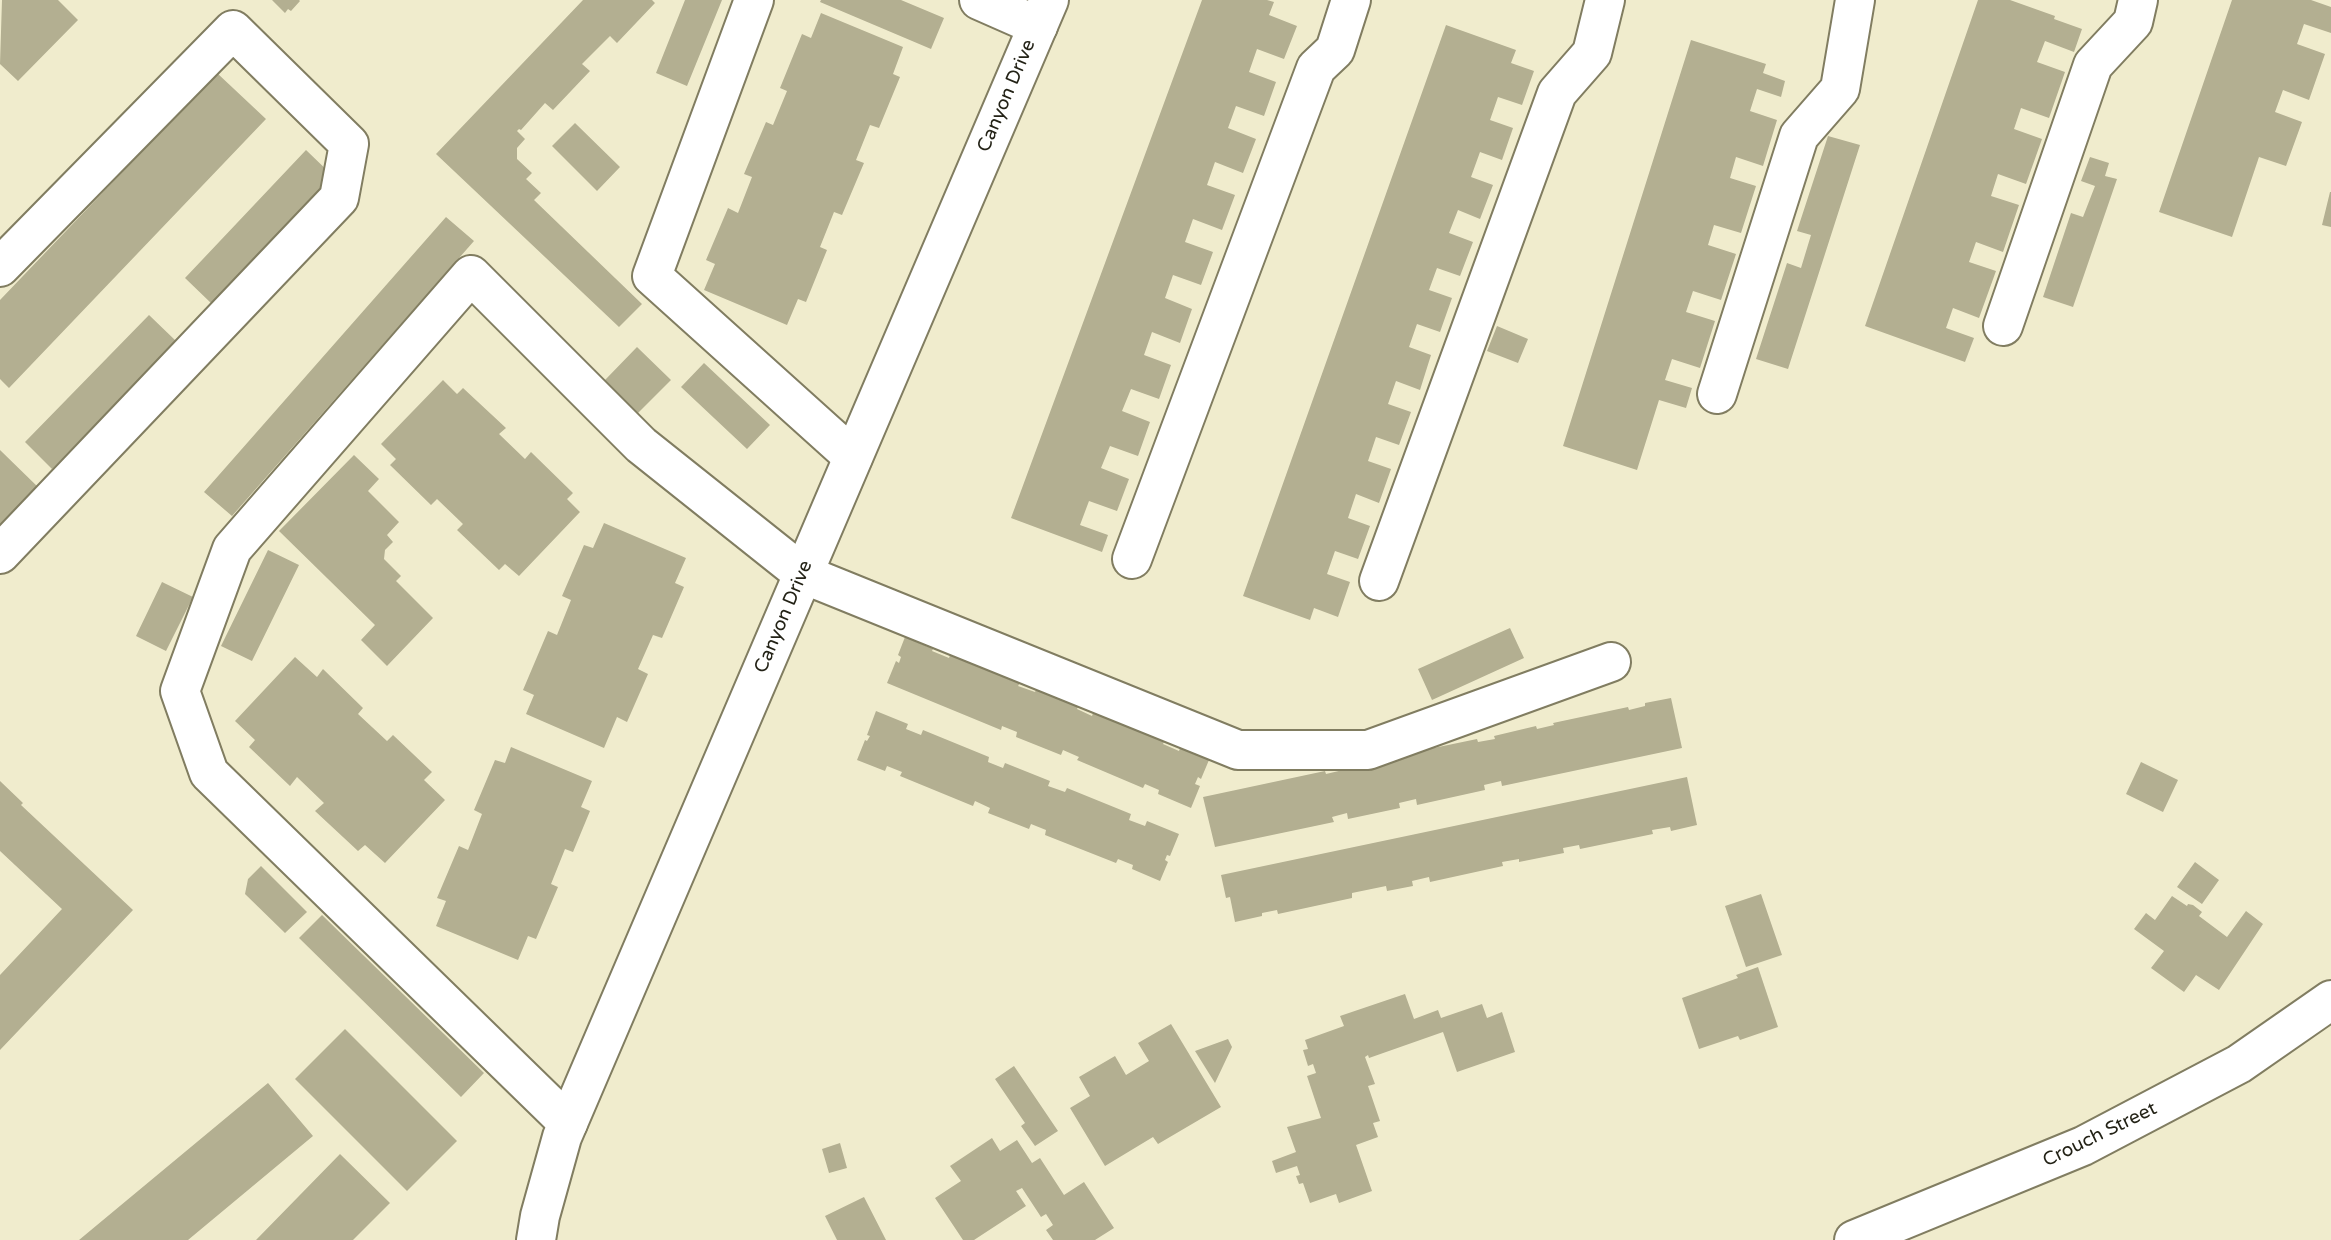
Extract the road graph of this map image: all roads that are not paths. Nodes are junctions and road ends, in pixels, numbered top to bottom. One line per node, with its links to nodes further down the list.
1 (754, 0): 11 (street)
2 (979, 0): 7 (street)
3 (1352, 0): 13 (street)
4 (1605, 0): 15 (street)
5 (1855, 0): 10 (street)
6 (2138, 0): 9 (street)
7 (1043, 13): 11 (street, Canyon Drive)
8 (0, 267): 12 (street)
9 (2003, 326)
10 (1717, 394)
11 (853, 457): 14 (street, Canyon Drive)
12 (0, 554)
13 (1132, 559)
14 (803, 573): 16 (street); 18 (street, Canyon Drive); 18 (street)
15 (1379, 580)
16 (1611, 662)
17 (2331, 1000): 20 (street, Crouch Street)
18 (568, 1124): 19 (street, Canyon Drive)
19 (537, 1240)
20 (1854, 1240)

